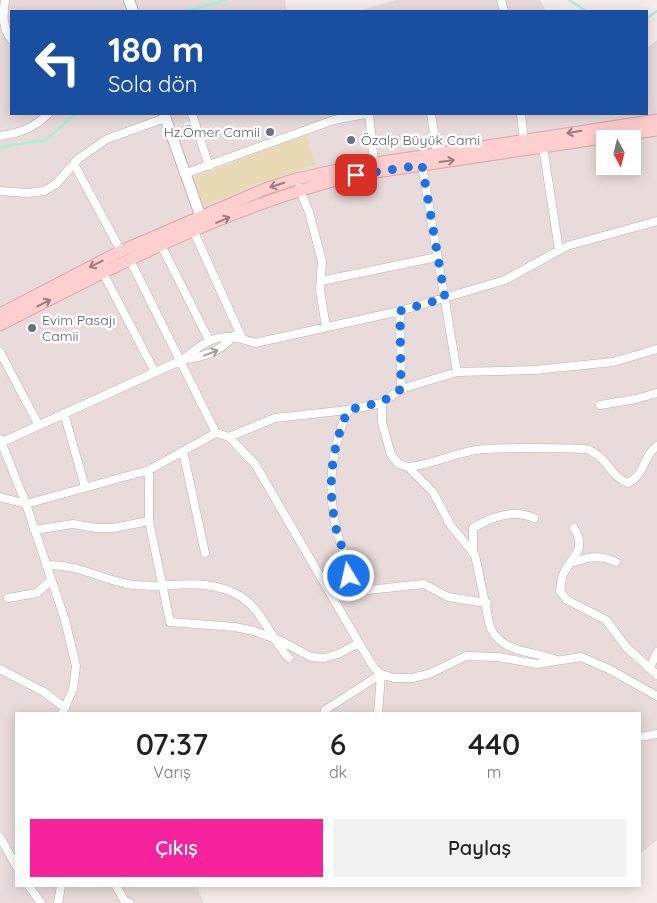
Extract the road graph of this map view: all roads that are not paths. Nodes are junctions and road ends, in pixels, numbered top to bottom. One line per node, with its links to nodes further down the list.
1 (5, 0): 2 (street)
2 (10, 38)
3 (47, 115): 12 (street)
4 (192, 115): 19 (street)
5 (362, 115): 19 (street)
6 (367, 115): 16 (street)
7 (431, 115): 15 (street)
8 (521, 115): 13 (street)
9 (164, 116): 17 (street); 20 (street)
10 (651, 118): 13 (main road, one-way to 13)
11 (657, 130): 14 (main road)
12 (0, 136)
13 (524, 140): 14 (street); 15 (main road)
14 (543, 147): 18 (main road, one-way to 14); 27 (street)
15 (437, 153): 16 (main road)
16 (374, 163): 21 (main road)
17 (74, 164): 22 (street); 28 (street)
18 (422, 165): 21 (main road); 29 (street)
19 (209, 166): 20 (street)
20 (184, 174): 23 (street)
21 (298, 184): 23 (main road, one-way to 23); 25 (main road, one-way to 21); 32 (street)
22 (0, 191)
23 (200, 216): 25 (street); 28 (main road)
24 (657, 222): 27 (street)
25 (199, 230): 26 (main road); 37 (street)
26 (161, 245): 30 (main road); 38 (street)
27 (559, 250): 33 (street)
28 (121, 251): 35 (main road, one-way to 35)
29 (437, 257): 32 (street); 33 (street)
30 (130, 260): 31 (main road); 41 (street)
31 (103, 273): 35 (main road, one-way to 31); 42 (street)
32 (321, 281): 36 (street)
33 (445, 298): 34 (street); 43 (street)
34 (400, 311): 36 (street); 44 (street)
35 (1, 320)
36 (326, 327): 37 (street)
37 (238, 337): 38 (street); 41 (street, one-way to 37)
38 (209, 340): 41 (street)
39 (657, 349): 43 (street)
40 (0, 352): 50 (street)
41 (182, 360): 42 (street); 51 (street)
42 (155, 372): 49 (street)
43 (457, 372): 44 (street)
44 (401, 389): 46 (street)
45 (657, 393): 47 (street)
46 (382, 402): 48 (street); 56 (street)
47 (600, 405)
48 (348, 410): 52 (street); 72 (street)
49 (64, 413): 50 (street); 58 (street)
50 (38, 424): 53 (street)
51 (216, 433): 52 (street); 55 (street)
52 (229, 437): 72 (street)
53 (1, 441): 60 (street)
54 (657, 446): 56 (street)
55 (183, 451): 57 (street); 65 (street)
56 (408, 467): 66 (street)
57 (148, 470): 58 (street); 62 (street)
58 (85, 487): 60 (street)
59 (0, 497): 60 (street)
60 (26, 504): 64 (street)
61 (534, 518): 66 (street)
62 (149, 521): 64 (street); 71 (street)
63 (574, 528): 68 (street)
64 (34, 530): 69 (street)
65 (205, 553)
66 (473, 553): 74 (street)
67 (616, 562): 68 (street)
68 (571, 563): 80 (street)
69 (46, 566): 70 (street); 71 (street)
70 (51, 580): 73 (street); 85 (street)
71 (163, 585): 75 (street); 75 (street)
72 (331, 594): 74 (street); 76 (street)
73 (8, 598)
74 (487, 603): 79 (street)
75 (275, 639): 76 (street); 78 (street)
76 (359, 643): 82 (street)
77 (657, 652): 80 (street)
78 (289, 658)
79 (558, 660): 82 (street); 84 (street)
80 (650, 668): 83 (street)
81 (0, 669): 85 (street)
82 (381, 674): 86 (street); 87 (street)
83 (657, 675)
84 (657, 696)
85 (63, 711)
86 (324, 712)
87 (378, 712)
88 (657, 734): 89 (street)
89 (641, 737)
90 (0, 837): 91 (street)
91 (15, 864)
92 (30, 887): 95 (street)
93 (61, 887): 96 (street)
94 (117, 887): 97 (street)
95 (41, 903)
96 (58, 903)
97 (130, 903)

